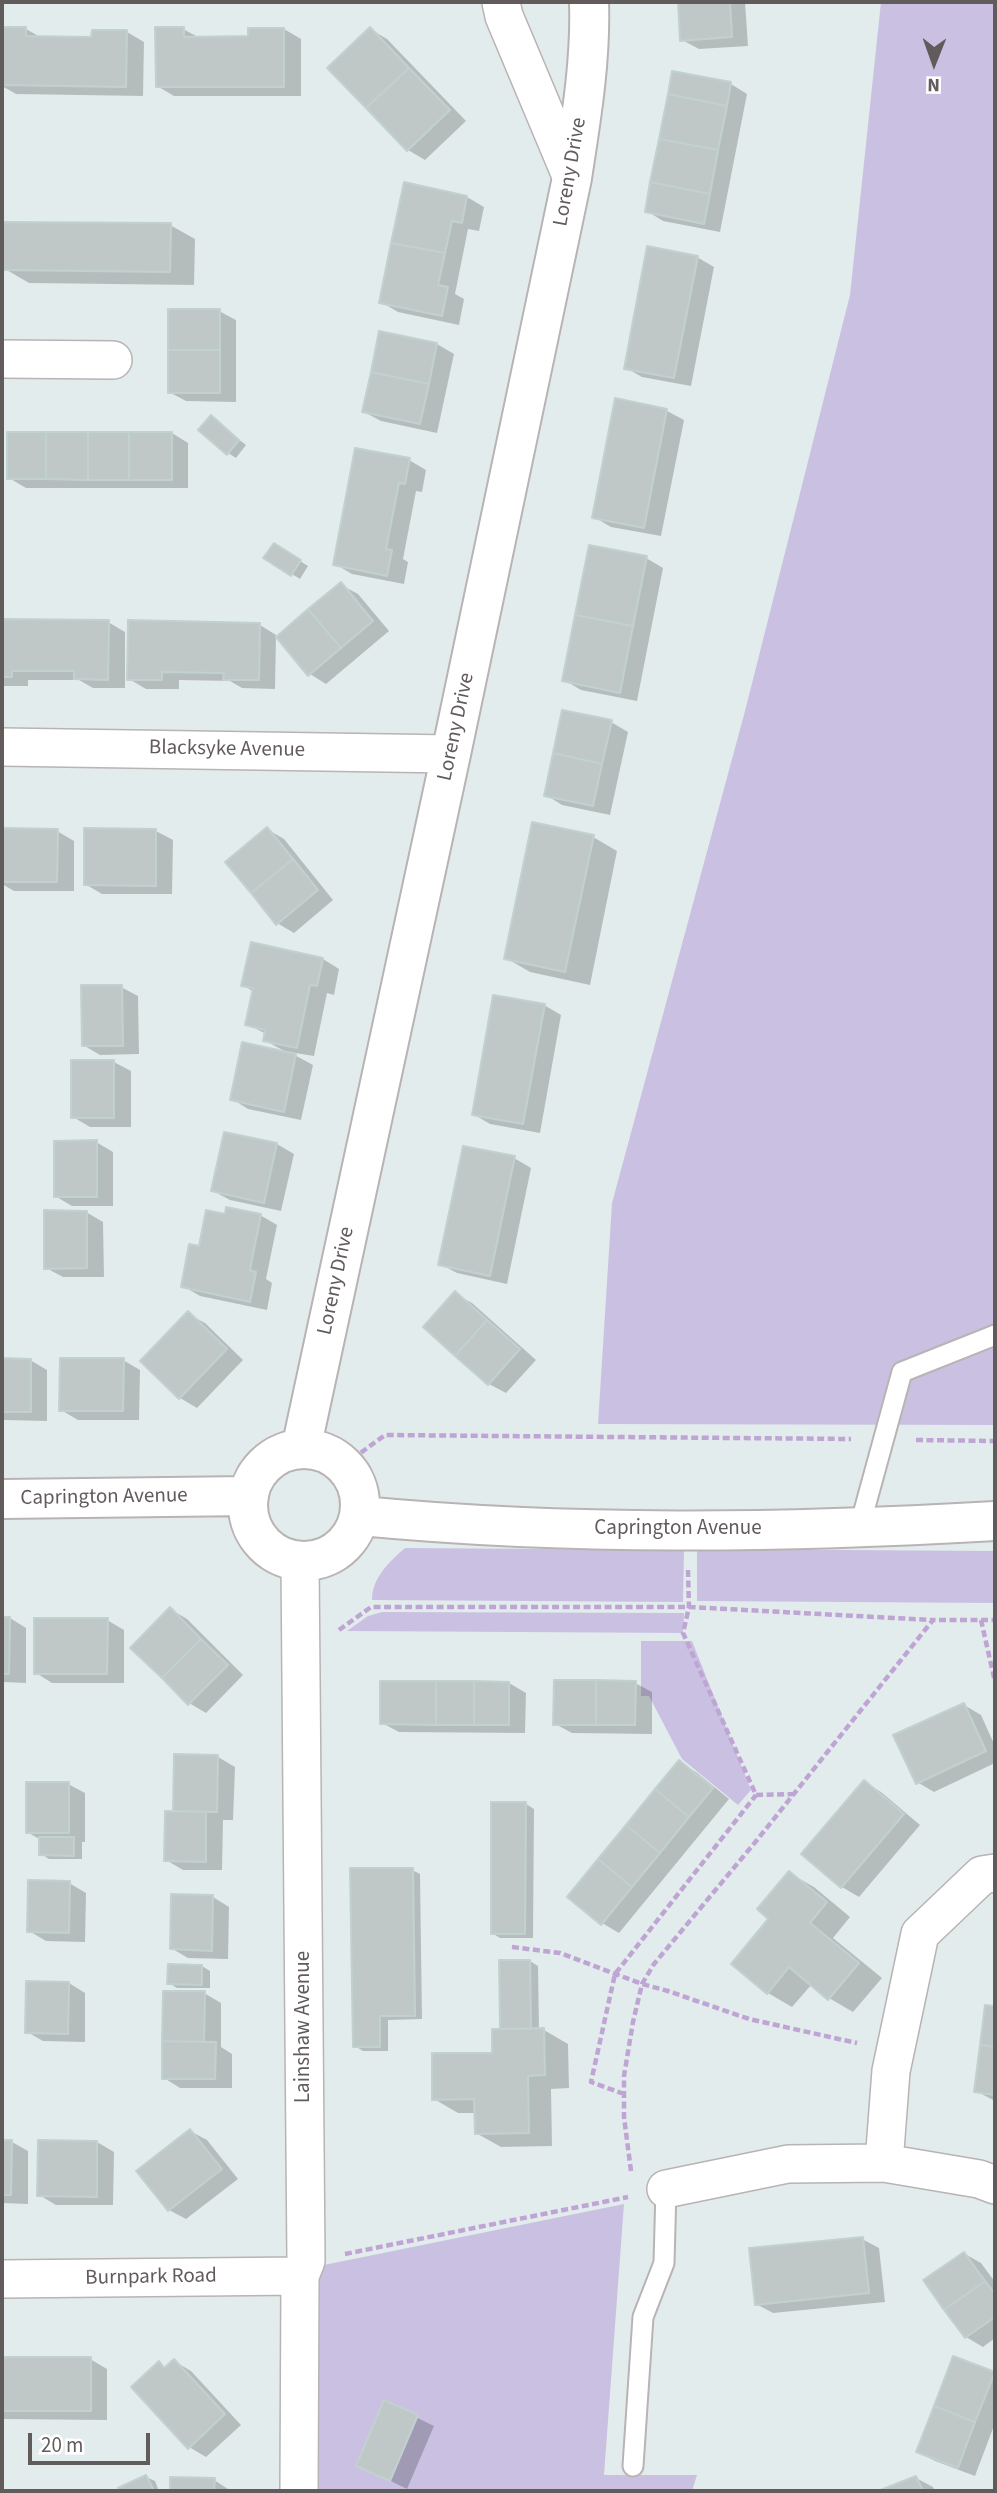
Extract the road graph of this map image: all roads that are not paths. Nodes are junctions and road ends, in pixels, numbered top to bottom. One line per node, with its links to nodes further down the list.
1 (501, 2): 3 (street)
2 (589, 2): 3 (street, Loreny Drive)
3 (572, 177): 7 (street, Loreny Drive)
4 (2, 359): 5 (street)
5 (113, 360)
6 (2, 747): 7 (street, Blacksyke Avenue)
7 (452, 754): 9 (street, Loreny Drive)
8 (995, 1335): 14 (lane)
9 (301, 1449): 10 (street); 12 (street)
10 (249, 1496): 11 (street, Caprington Avenue); 15 (street)
11 (2, 1499)
12 (361, 1516): 14 (street, Caprington Avenue); 15 (street)
13 (995, 1521): 14 (street, Caprington Avenue)
14 (859, 1529)
15 (300, 1562): 20 (street, Lainshaw Avenue)
16 (995, 1872): 17 (street)
17 (884, 2163): 18 (street); 19 (street)
18 (995, 2185)
19 (650, 2192): 22 (lane)
20 (303, 2269): 21 (street, Burnpark Road); 23 (street, Lainshaw Avenue)
21 (2, 2279)
22 (633, 2466)
23 (299, 2491)

